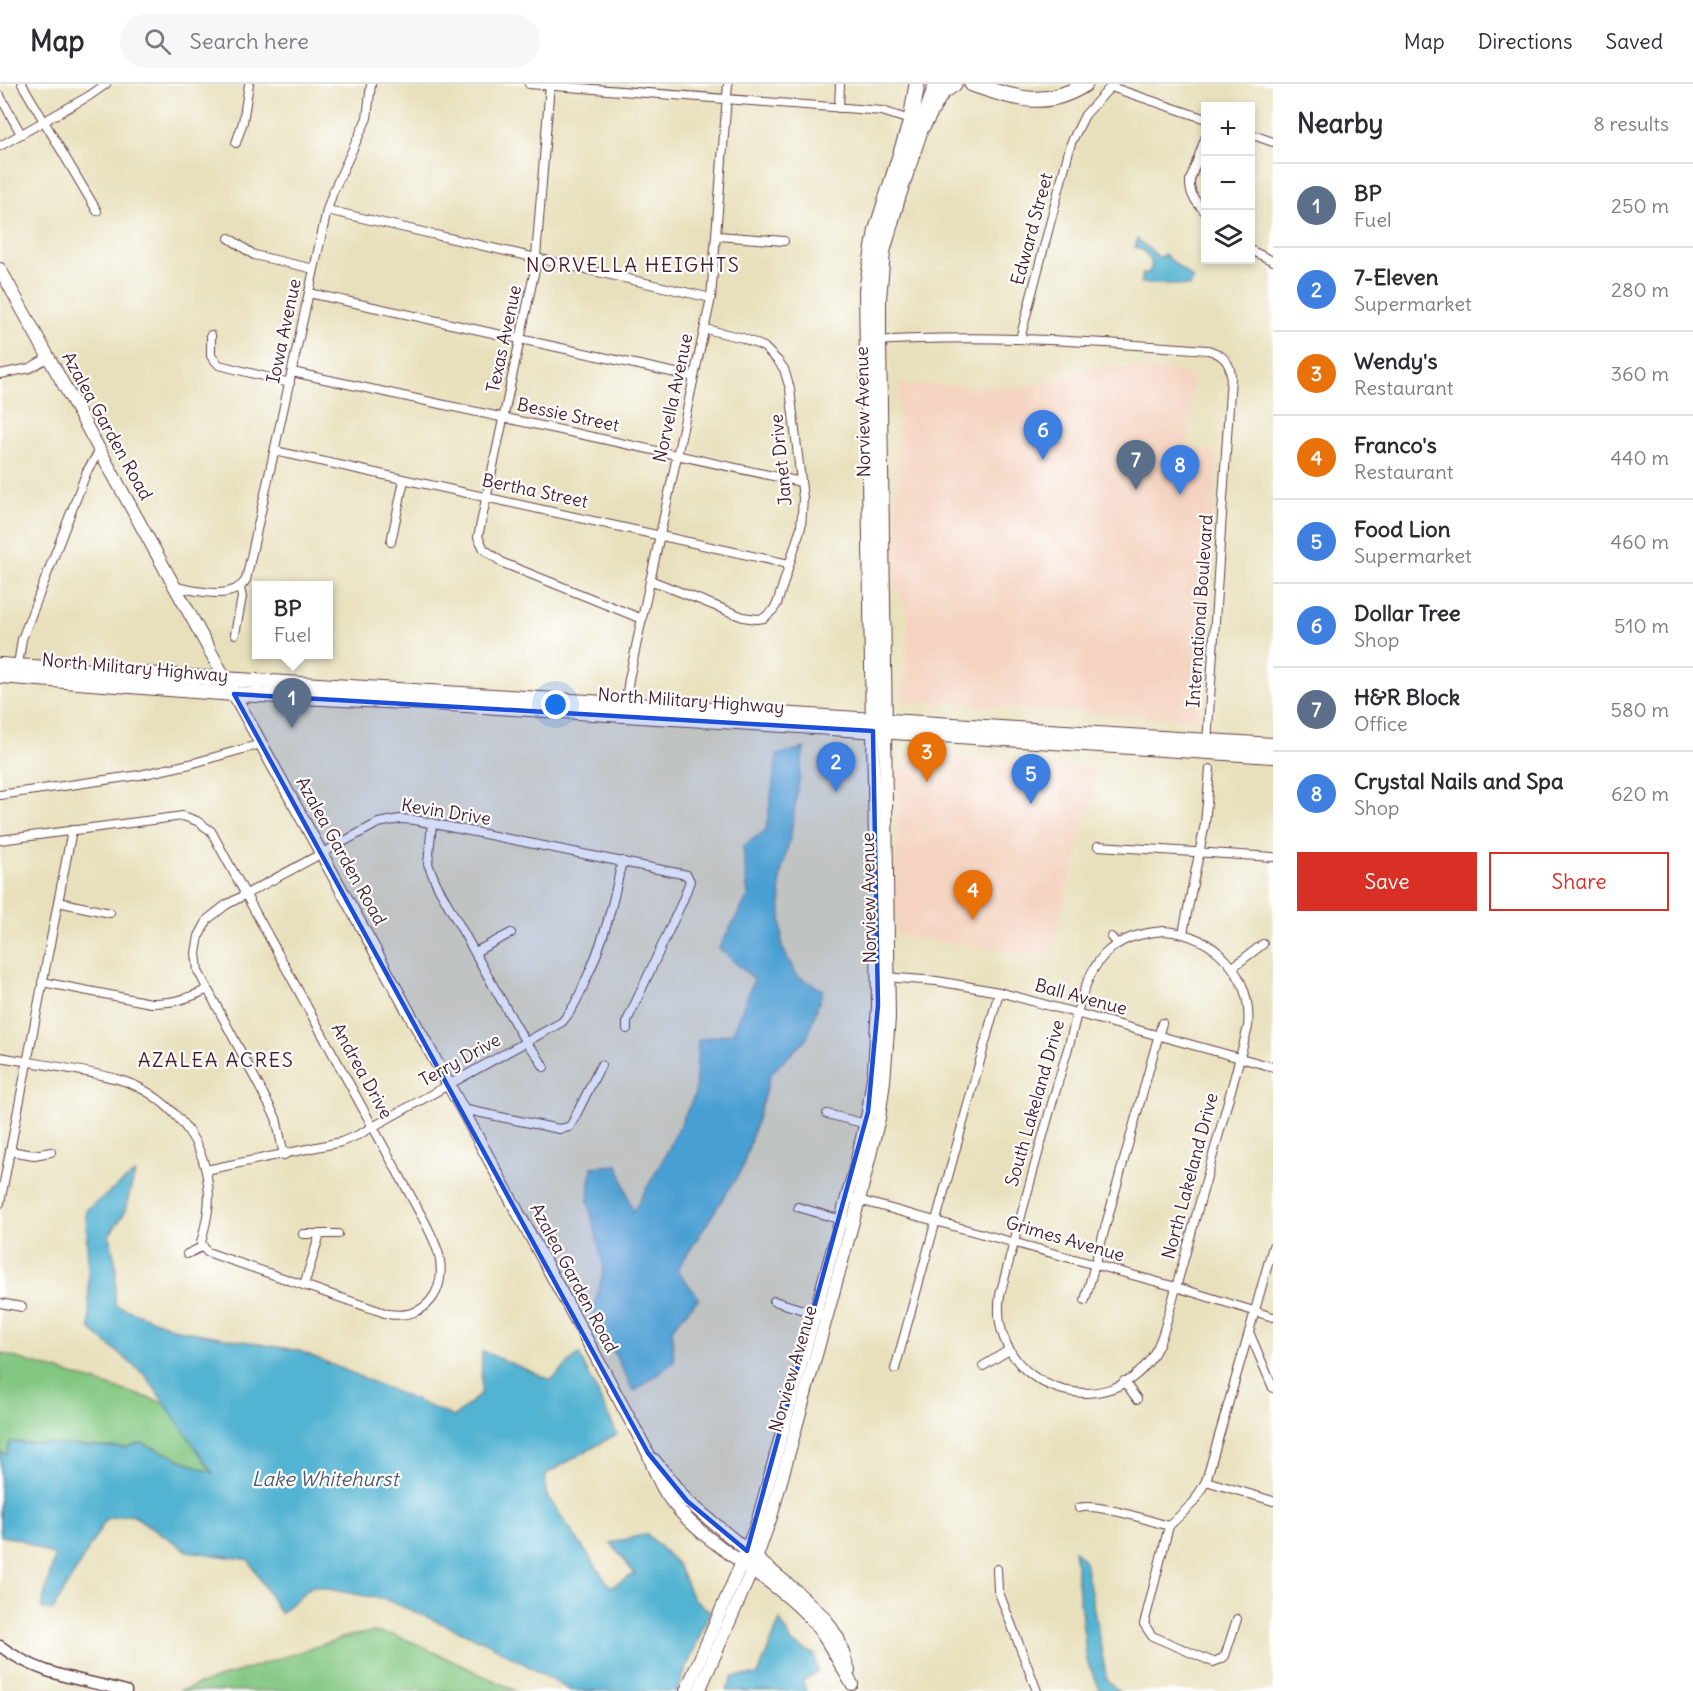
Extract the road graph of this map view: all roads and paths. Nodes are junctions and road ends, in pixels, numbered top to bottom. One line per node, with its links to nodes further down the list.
1 (22, 84): 20 (street)
2 (106, 84): 20 (street)
3 (249, 84): 25 (street)
4 (371, 84): 28 (street, Iowa Avenue)
5 (529, 84): 14 (street)
6 (728, 84): 17 (street, Norvella Avenue)
7 (840, 84): 18 (street)
8 (917, 84): 21 (highway)
9 (923, 84): 21 (main road, Norview Avenue)
10 (936, 84): 21 (main road, Norview Avenue)
11 (954, 84): 21 (highway)
12 (972, 84): 13 (highway)
13 (1085, 84)
14 (550, 85): 17 (street); 35 (street, Texas Avenue)
15 (1112, 85): 19 (street, Edward Street); 44 (street, Edward Street)
16 (0, 96): 22 (street)
17 (727, 99): 18 (street); 31 (street, Norvella Avenue)
18 (839, 108): 21 (street)
19 (1201, 117)
20 (43, 122): 22 (street); 30 (street)
21 (917, 122): 45 (main road, Norview Avenue)
22 (21, 134): 26 (street)
23 (1255, 135): 24 (street)
24 (1273, 142)
25 (236, 143)
26 (0, 146)
27 (1201, 150): 29 (street)
28 (327, 210): 35 (street); 38 (street, Iowa Avenue)
29 (1203, 210)
30 (97, 211)
31 (717, 236): 33 (street); 40 (street, Norvella Avenue)
32 (229, 238): 38 (street)
33 (784, 242)
34 (1255, 252): 36 (street)
35 (536, 258): 40 (street); 43 (street, Texas Avenue)
36 (1273, 261)
37 (0, 269): 46 (main road, Azalea Garden Road)
38 (314, 269): 39 (street, Iowa Avenue)
39 (309, 293): 43 (street); 47 (street, Iowa Avenue)
40 (711, 298): 41 (street, Norvella Avenue)
41 (705, 329): 49 (street, Norvella Avenue); 56 (street, Janet Drive)
42 (211, 335): 50 (street)
43 (521, 339): 49 (street); 51 (street, Texas Avenue)
44 (1020, 339): 45 (street); 75 (street, International Boulevard)
45 (873, 342): 72 (main road, Norview Avenue)
46 (49, 357): 48 (street); 52 (main road, Azalea Garden Road)
47 (292, 372): 50 (street, Iowa Avenue); 51 (street, Bessie Street)
48 (0, 374)
49 (694, 377): 54 (street, Norvella Avenue)
50 (290, 383): 53 (street, Iowa Avenue)
51 (504, 418): 54 (street, Bessie Street); 57 (street, Texas Avenue)
52 (100, 450): 62 (main road, Azalea Garden Road); 67 (street)
53 (275, 451): 55 (street, Bertha Street); 63 (street, Iowa Avenue)
54 (677, 455): 56 (street, Bessie Street); 58 (street, Norvella Avenue)
55 (404, 480): 57 (street, Bertha Street); 59 (street)
56 (801, 482): 60 (street, Janet Drive)
57 (486, 498): 58 (street, Bertha Street); 64 (street, Texas Avenue)
58 (660, 536): 60 (street, Bertha Street); 61 (street, Norvella Avenue)
59 (391, 542)
60 (789, 564): 61 (street, Janet Drive)
61 (650, 580): 64 (street, Norvella Avenue)
62 (175, 587): 63 (street); 69 (main road, Azalea Garden Road)
63 (240, 588): 65 (street, Iowa Avenue)
64 (642, 619): 71 (street, Norvella Avenue)
65 (235, 634)
66 (0, 665): 67 (main road, North Military Highway)
67 (17, 671): 68 (main road, North Military Highway); 69 (main road, North Military Highway); 70 (main road, North Military Highway)
68 (0, 676)
69 (225, 679): 70 (main road, Azalea Garden Road); 71 (main road, North Military Highway)
70 (234, 694): 71 (main road, North Military Highway); 73 (main road, Azalea Garden Road)
71 (625, 709): 72 (main road, North Military Highway)
72 (879, 726): 75 (main road, North Military Highway); 95 (main road, Norview Avenue)
73 (261, 744): 78 (street); 83 (main road, Azalea Garden Road)
74 (1273, 745): 75 (main road, North Military Highway)
75 (1207, 746): 76 (main road, North Military Highway)
76 (1273, 756)
77 (1210, 769): 84 (street)
78 (0, 795)
79 (432, 823): 83 (street, Kevin Drive); 86 (street, Kevin Drive); 93 (street)
80 (72, 830): 81 (street, Andrea Drive); 87 (street, Andrea Drive); 88 (street)
81 (0, 840)
82 (1098, 846): 84 (street)
83 (321, 853): 87 (street, Kevin Drive); 110 (main road, Azalea Garden Road)
84 (1200, 853): 85 (street); 91 (street)
85 (1273, 857)
86 (622, 861): 101 (street, Kevin Drive); 103 (street, Terry Drive)
87 (246, 894): 97 (street, Kevin Drive); 113 (street, Andrea Drive)
88 (58, 902): 89 (street); 96 (street)
89 (110, 913)
90 (511, 933): 93 (street)
91 (1183, 933): 94 (street, North Lakeland Drive); 99 (street, South Lakeland Drive)
92 (1263, 944): 94 (street)
93 (475, 952): 103 (street)
94 (1233, 967): 105 (street, North Lakeland Drive)
95 (883, 977): 98 (street, Ball Avenue); 114 (main road, Norview Avenue)
96 (42, 982): 97 (street); 106 (street)
97 (206, 990): 117 (street)
98 (999, 992): 99 (street, Ball Avenue); 123 (street)
99 (1078, 1013): 102 (street, Ball Avenue); 127 (street, South Lakeland Drive)
100 (1162, 1023): 102 (street)
101 (627, 1029)
102 (1159, 1036): 105 (street, Ball Avenue); 131 (street)
103 (526, 1043): 108 (street); 110 (street, Terry Drive)
104 (0, 1057): 106 (street)
105 (1240, 1058): 109 (street, Ball Avenue); 133 (street, North Lakeland Drive)
106 (27, 1062): 115 (street); 118 (street)
107 (601, 1065): 111 (street)
108 (544, 1067)
109 (1273, 1067)
110 (449, 1085): 111 (main road, Azalea Garden Road); 113 (street, Terry Drive)
111 (462, 1109): 153 (main road, Azalea Garden Road)
112 (827, 1114): 114 (street)
113 (373, 1126): 117 (street, Terry Drive); 132 (street, Andrea Drive)
114 (871, 1126): 119 (main road, Norview Avenue)
115 (10, 1151): 116 (street); 120 (street)
116 (51, 1152)
117 (284, 1155): 118 (street, Terry Drive)
118 (206, 1170): 129 (street)
119 (853, 1198): 122 (main road, Norview Avenue); 123 (street, Grimes Avenue)
120 (0, 1203)
121 (798, 1208): 122 (street)
122 (847, 1221): 139 (main road, Norview Avenue)
123 (936, 1221): 127 (street, Grimes Avenue); 144 (street)
124 (303, 1234): 125 (street)
125 (320, 1234): 126 (street); 132 (street)
126 (338, 1234)
127 (1014, 1242): 131 (street, Grimes Avenue); 142 (street, South Lakeland Drive)
128 (1273, 1246): 138 (street)
129 (202, 1247): 130 (street); 132 (street)
130 (187, 1254)
131 (1094, 1265): 133 (street, Grimes Avenue); 134 (street)
132 (304, 1285)
133 (1176, 1287): 138 (street, Grimes Avenue); 145 (street, North Lakeland Drive)
134 (1084, 1300)
135 (774, 1301): 139 (street)
136 (0, 1303): 137 (street)
137 (22, 1307)
138 (1255, 1312): 140 (street, Grimes Avenue); 141 (street)
139 (821, 1315): 153 (main road, Norview Avenue)
140 (1273, 1317)
141 (1249, 1332): 146 (street); 149 (street)
142 (1009, 1350): 143 (street); 147 (street, South Lakeland Drive)
143 (983, 1366)
144 (895, 1369)
145 (1124, 1381): 147 (street, North Lakeland Drive); 148 (street)
146 (1273, 1388)
147 (1080, 1393)
148 (1137, 1399)
149 (1206, 1481): 150 (street); 152 (street)
150 (1273, 1501)
151 (1079, 1508): 152 (street)
152 (1169, 1526): 156 (street)
153 (749, 1560): 155 (main road, Norview Avenue); 158 (main road, Azalea Garden Road)
154 (997, 1569): 162 (street)
155 (730, 1606): 160 (main road, Norview Avenue); 161 (main road, Norview Avenue)
156 (1237, 1619)
157 (0, 1646): 159 (street)
158 (854, 1688)
159 (126, 1691)
160 (686, 1691)
161 (699, 1691)
162 (1037, 1691)

